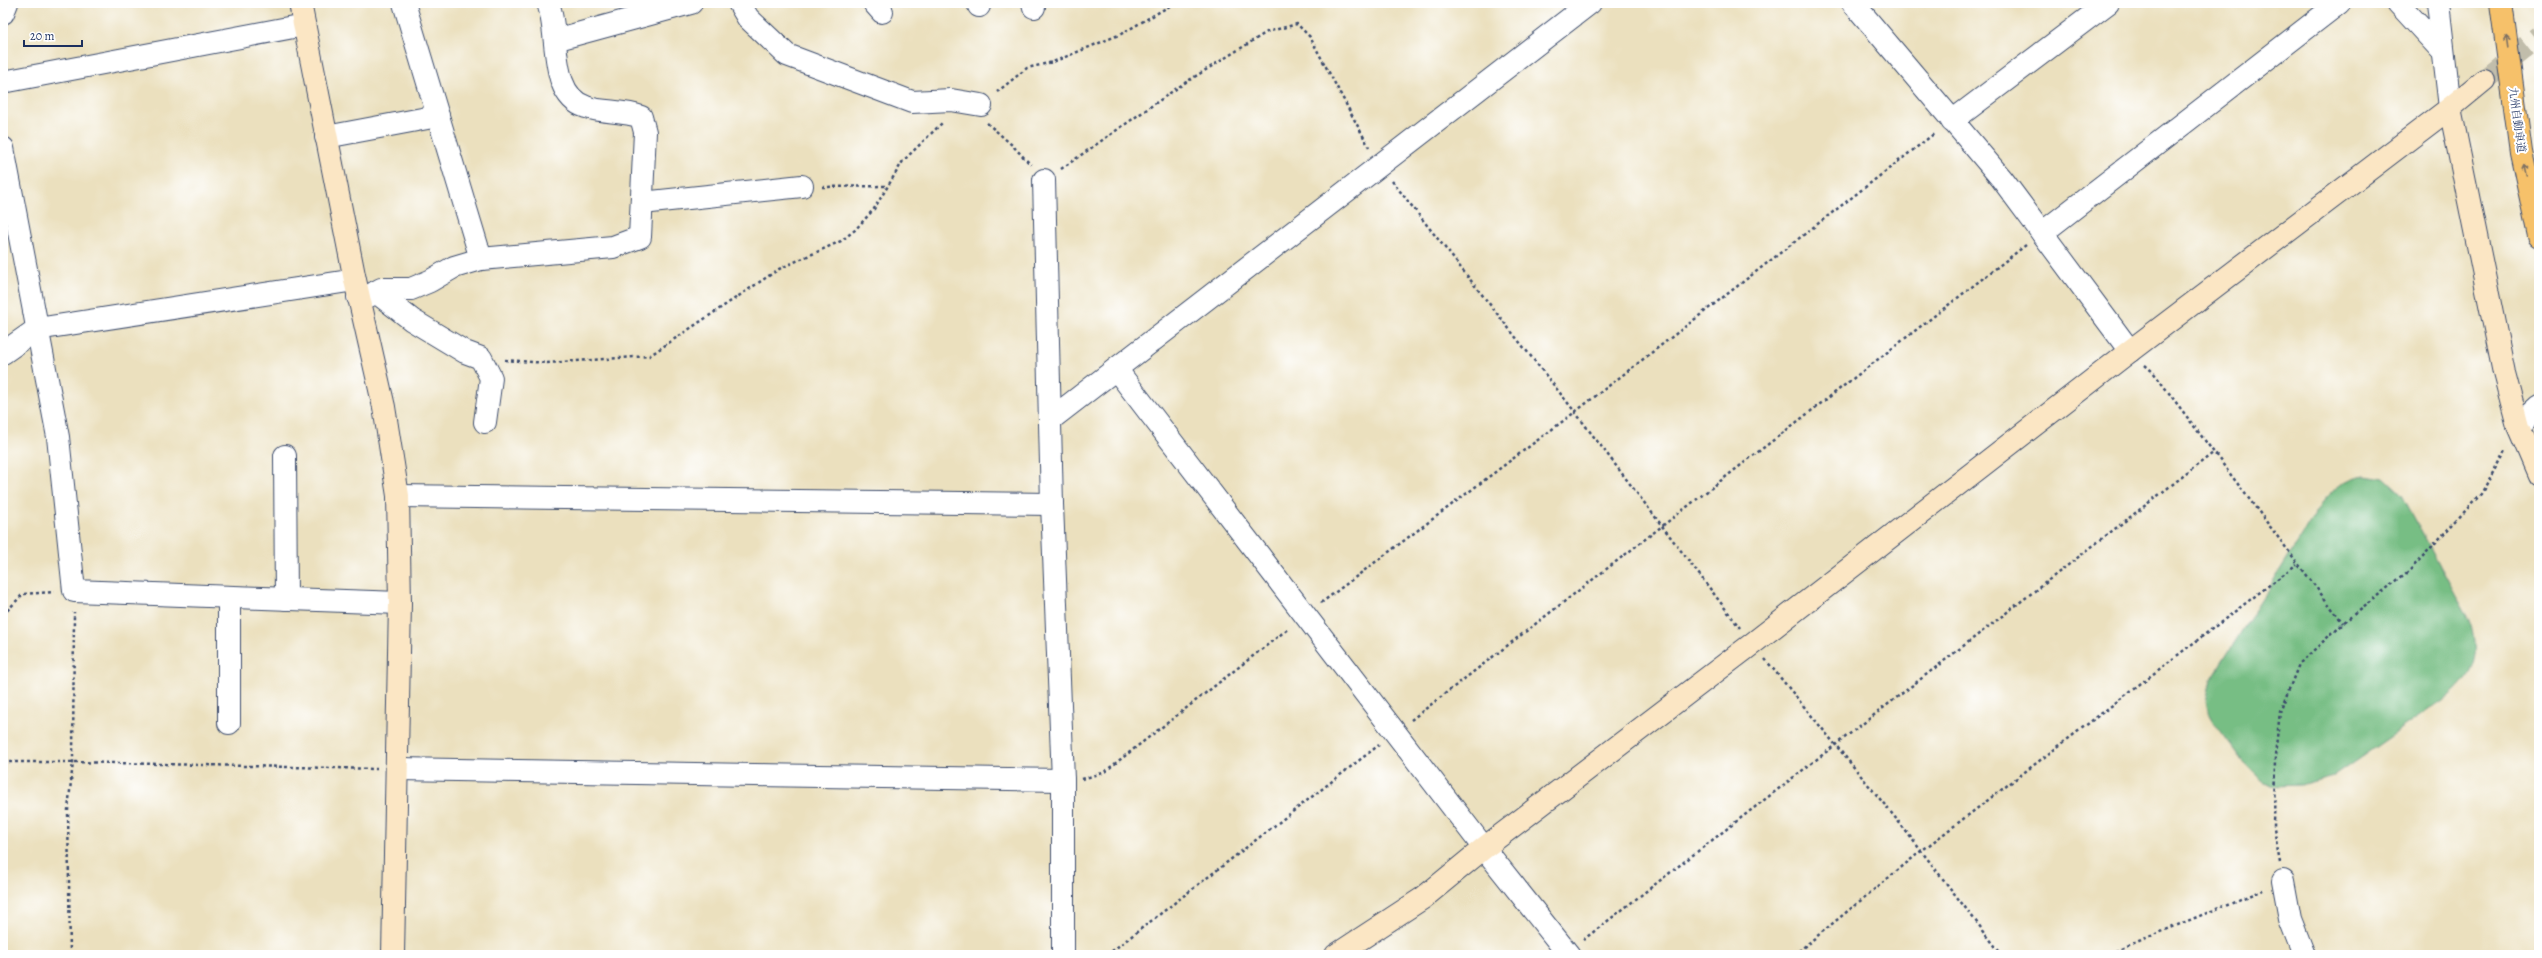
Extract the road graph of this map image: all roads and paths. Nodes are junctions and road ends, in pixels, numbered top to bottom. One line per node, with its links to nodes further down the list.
1 (7, 3): 15 (street)
2 (300, 3): 16 (street)
3 (404, 3): 23 (street)
4 (548, 3): 17 (street)
5 (691, 3): 17 (street)
6 (739, 3): 21 (street)
7 (1175, 3): 21 (path)
8 (1590, 3): 27 (street)
9 (1853, 3): 24 (street)
10 (2108, 3): 24 (street)
11 (2340, 3): 33 (street)
12 (2398, 3): 18 (street)
13 (2438, 3): 18 (street)
14 (2502, 3): 34 (highway, 九州自動車道, one-way to 14)
15 (3, 13)
16 (304, 26): 20 (street); 25 (street)
17 (555, 40): 32 (street)
18 (2443, 52): 22 (street)
19 (2484, 80): 22 (street)
20 (3, 82)
21 (975, 104): 28 (path); 30 (path)
22 (2450, 108): 38 (street); 46 (street)
23 (438, 116): 25 (street); 35 (street)
24 (1952, 121): 33 (street); 43 (path)
25 (326, 137): 36 (street)
26 (3, 148): 37 (street)
27 (1379, 165): 28 (path); 41 (street); 43 (path)
28 (1044, 180): 44 (street)
29 (802, 186): 32 (street)
30 (887, 186): 31 (path); 40 (path)
31 (841, 188)
32 (642, 203): 35 (street)
33 (2042, 233): 38 (street); 62 (path)
34 (2539, 236)
35 (481, 259): 36 (street)
36 (363, 290): 37 (street); 40 (street); 50 (street)
37 (36, 328): 39 (street); 53 (street)
38 (2130, 351): 47 (path); 60 (street)
39 (3, 353)
40 (481, 358): 45 (street)
41 (1116, 369): 44 (street); 58 (street)
42 (2539, 407): 46 (street)
43 (1575, 412): 58 (path); 60 (path)
44 (1051, 419): 51 (street)
45 (485, 422)
46 (2518, 426): 49 (street); 59 (path)
47 (2213, 453): 52 (path); 71 (path)
48 (285, 456): 55 (street)
49 (2539, 475)
50 (398, 496): 51 (street); 56 (street)
51 (1052, 504): 67 (street)
52 (2296, 564): 59 (path); 69 (path)
53 (74, 591): 54 (street); 57 (path); 65 (path)
54 (229, 597): 55 (street); 61 (street)
55 (286, 599): 56 (street)
56 (400, 603): 66 (street)
57 (3, 615)
58 (1305, 615): 67 (path); 68 (street)
59 (2343, 624): 70 (path)
60 (1752, 644): 68 (street); 69 (path)
61 (229, 723)
62 (1406, 724)
63 (1382, 742): 75 (path)
64 (3, 762): 65 (path)
65 (73, 762): 66 (path); 72 (path)
66 (398, 769): 67 (street); 73 (street)
67 (1063, 780): 74 (street)
68 (1484, 848): 71 (street); 76 (street)
69 (1920, 852): 77 (path); 78 (path)
70 (2283, 881): 79 (path); 80 (street)
71 (1574, 949)
72 (70, 955)
73 (394, 955)
74 (1063, 955)
75 (1107, 955)
76 (1336, 955)
77 (1794, 955)
78 (2002, 955)
79 (2105, 955)
80 (2304, 955)

